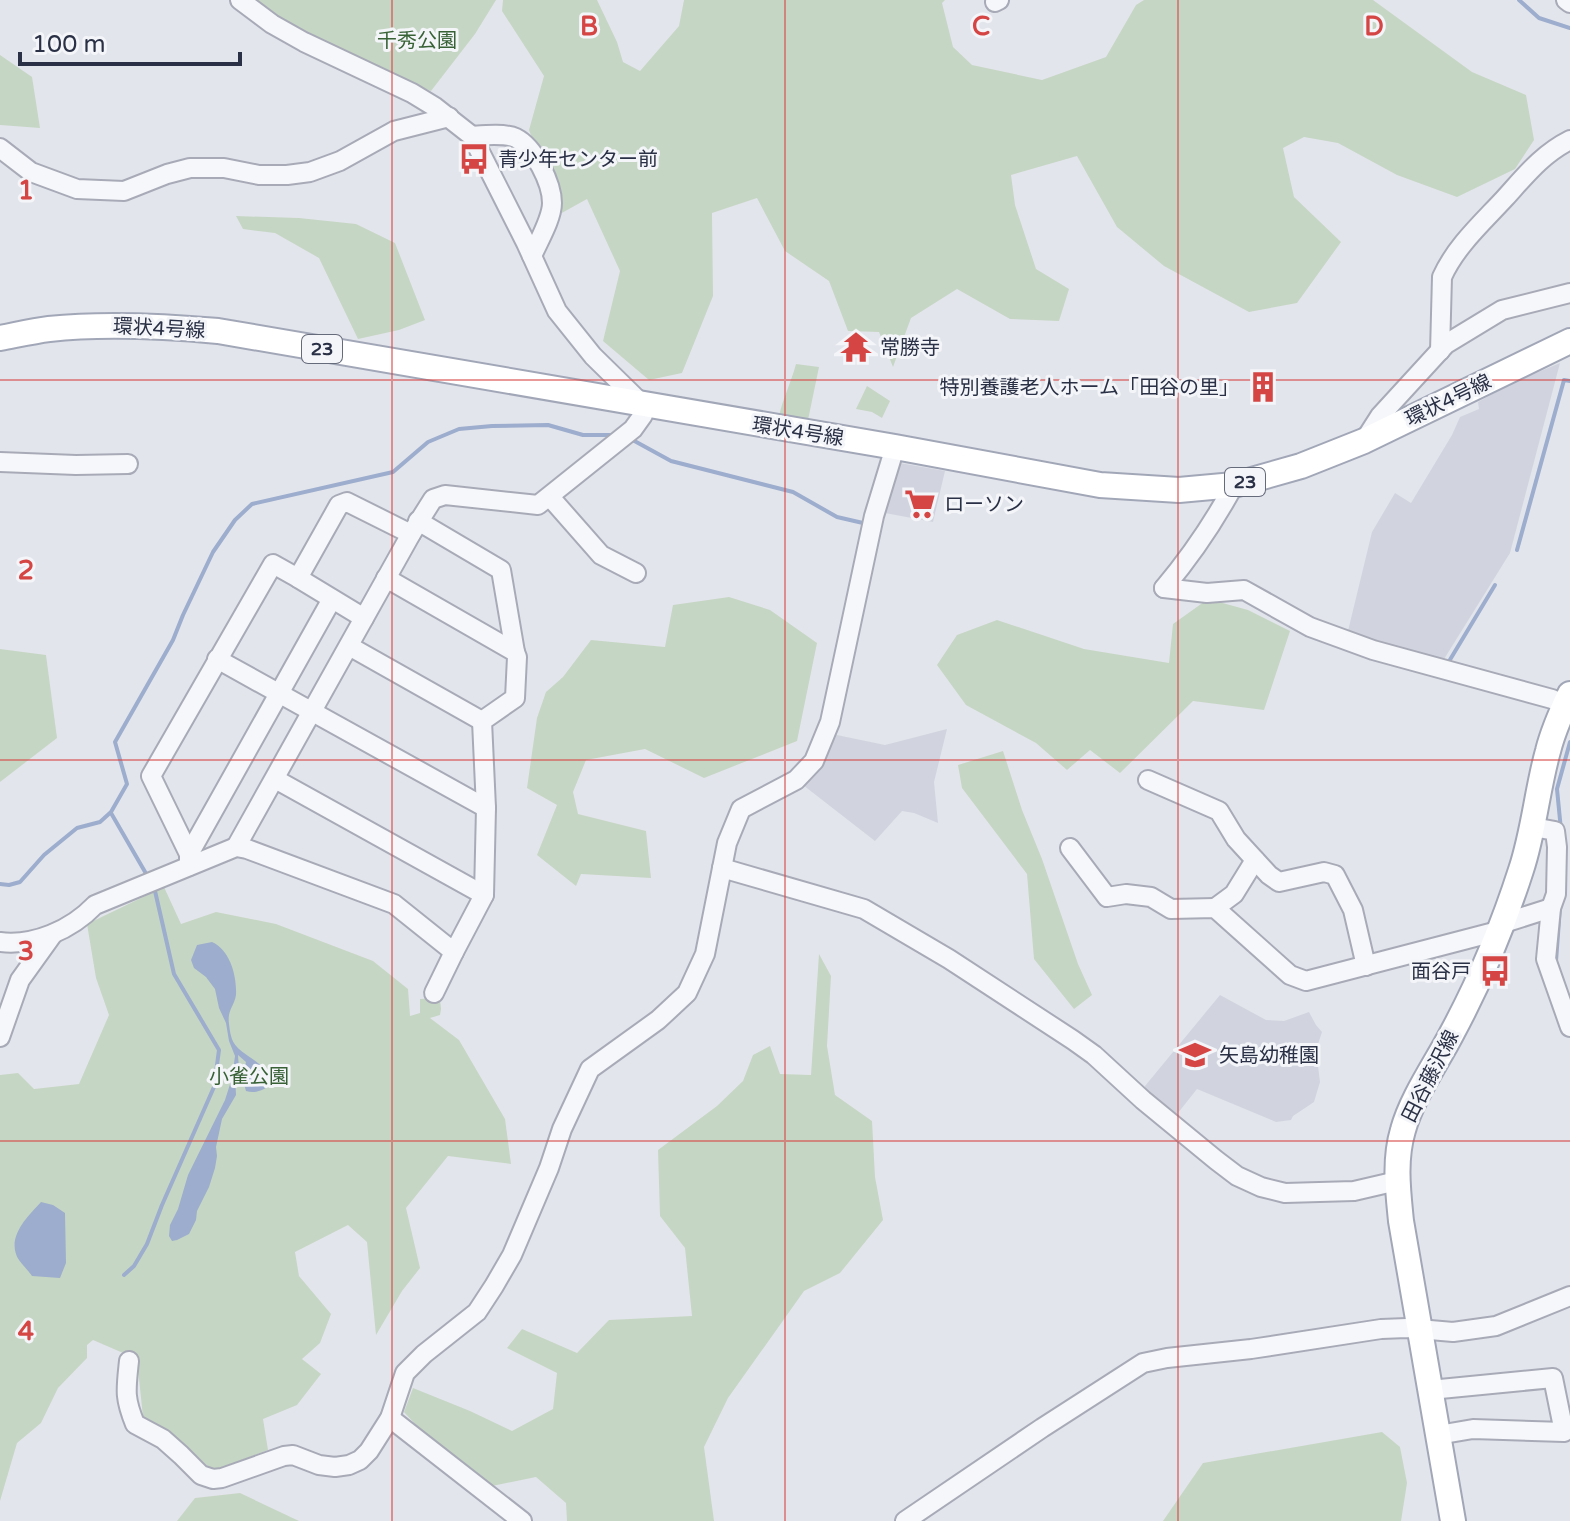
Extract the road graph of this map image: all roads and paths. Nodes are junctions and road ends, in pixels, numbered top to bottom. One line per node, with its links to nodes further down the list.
1 (240, 0): 2 (street)
2 (449, 117): 3 (street); 5 (street)
3 (472, 136): 6 (street); 6 (street)
4 (1570, 140): 10 (street)
5 (0, 148)
6 (532, 256): 11 (street)
7 (1570, 293): 10 (street)
8 (0, 338): 11 (main road, 環状4号線 / 23)
9 (1570, 341): 12 (main road, 環状4号線 / 23)
10 (1440, 351): 12 (street)
11 (642, 404): 13 (main road, 環状4号線 / 23); 17 (street)
12 (1364, 441): 16 (main road, 環状4号線 / 23)
13 (895, 447): 16 (main road, 環状4号線 / 23); 39 (street)
14 (0, 462): 15 (street)
15 (128, 464)
16 (1234, 485): 28 (street)
17 (550, 497): 18 (street); 19 (street)
18 (415, 528): 20 (street); 21 (street); 25 (street)
19 (636, 573)
20 (298, 578): 22 (street); 26 (street)
21 (386, 578): 23 (street); 25 (street)
22 (332, 599): 23 (street); 27 (street)
23 (364, 618): 24 (street)
24 (349, 646): 29 (street); 30 (street)
25 (515, 652): 30 (street)
26 (217, 659): 27 (street); 37 (street)
27 (279, 693): 29 (street); 37 (street)
28 (1568, 700): 34 (main road, 田谷藤沢線)
29 (312, 712): 31 (street); 33 (street)
30 (482, 721): 33 (street)
31 (275, 779): 35 (street); 40 (street)
32 (1148, 780): 38 (street)
33 (486, 808): 40 (street)
34 (1533, 827): 42 (street); 43 (main road, 田谷藤沢線)
35 (236, 847): 37 (street); 46 (street)
36 (1070, 848): 41 (street)
37 (189, 860): 44 (street)
38 (1255, 860): 41 (street); 47 (street)
39 (722, 868): 51 (street); 56 (street)
40 (484, 895): 46 (street)
41 (1215, 908): 47 (street)
42 (1551, 908): 43 (street); 49 (street)
43 (1500, 928): 47 (street); 51 (main road, 田谷藤沢線)
44 (53, 934): 45 (street); 50 (street)
45 (0, 942)
46 (454, 952): 48 (street)
47 (1366, 966)
48 (434, 993)
49 (1570, 1027)
50 (0, 1037)
51 (1397, 1181): 53 (main road, 田谷藤沢線)
52 (1570, 1296): 53 (street)
53 (1420, 1328): 55 (main road, 田谷藤沢線); 59 (street)
54 (129, 1361): 56 (street)
55 (1430, 1390): 57 (main road, 田谷藤沢線); 57 (street)
56 (390, 1418): 58 (street)
57 (1438, 1435): 60 (main road, 田谷藤沢線)
58 (522, 1521)
59 (905, 1521)
60 (1453, 1521)

